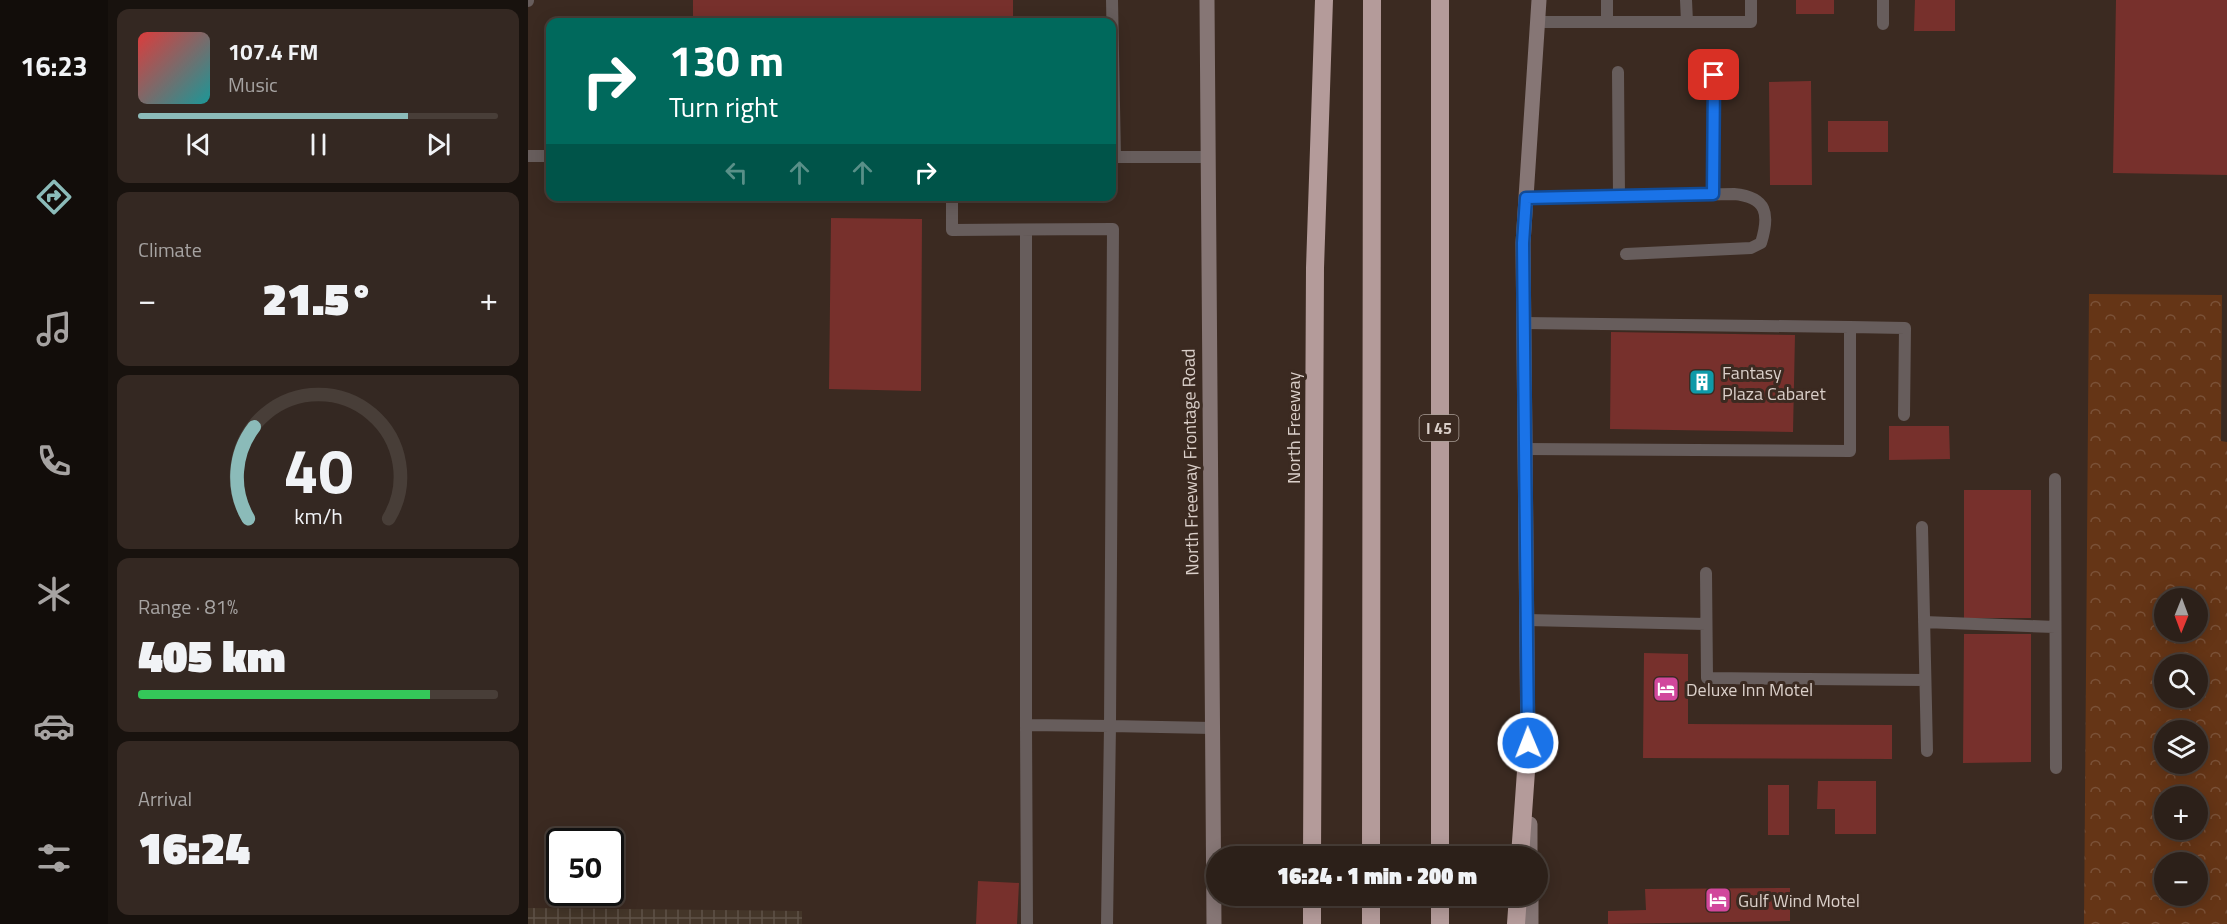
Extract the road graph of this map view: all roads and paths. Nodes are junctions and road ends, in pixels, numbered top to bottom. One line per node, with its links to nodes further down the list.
1 (1112, 0): 11 (lane)
2 (1207, 0): 21 (main road, North Freeway Frontage Road)
3 (1324, 0): 46 (highway, North Freeway)
4 (1372, 0): 47 (highway)
5 (1440, 0): 48 (highway, I 45)
6 (1539, 0): 12 (main road)
7 (1607, 0): 13 (lane)
8 (1686, 0): 14 (lane)
9 (1751, 0): 14 (lane)
10 (1883, 0): 15 (lane)
11 (1112, 18)
12 (1538, 22): 13 (lane); 24 (main road)
13 (1607, 22): 14 (lane)
14 (1687, 22)
15 (1884, 24)
16 (1618, 72): 23 (lane)
17 (1714, 75): 22 (lane)
18 (528, 156): 19 (lane)
19 (546, 156)
20 (1116, 157): 21 (lane)
21 (1208, 157): 42 (main road, North Freeway Frontage Road)
22 (1713, 194): 23 (lane); 27 (lane)
23 (1619, 196): 24 (lane)
24 (1526, 198): 28 (main road)
25 (952, 201): 26 (lane)
26 (1026, 230): 40 (lane); 41 (lane)
27 (1626, 254)
28 (1524, 323): 29 (lane); 31 (main road)
29 (1850, 327): 30 (lane); 31 (lane)
30 (1904, 415)
31 (1525, 449): 35 (main road)
32 (2055, 480): 38 (lane)
33 (1922, 527): 36 (lane)
34 (1706, 573): 37 (lane)
35 (1527, 620): 37 (lane); 43 (main road)
36 (1924, 622): 38 (lane); 39 (lane)
37 (1706, 624): 39 (lane)
38 (2055, 627): 45 (lane)
39 (1925, 680): 44 (lane)
40 (1026, 725): 41 (lane); 56 (lane)
41 (1110, 726): 42 (lane); 57 (lane)
42 (1212, 728): 58 (main road, North Freeway Frontage Road)
43 (1528, 743): 49 (highway); 50 (main road)
44 (1927, 751)
45 (2056, 768)
46 (1312, 846)
47 (1371, 846)
48 (1440, 846)
49 (1521, 846)
50 (1530, 846)
51 (1312, 906): 59 (highway)
52 (1371, 906): 60 (highway)
53 (1440, 906): 61 (highway)
54 (1517, 906): 62 (highway)
55 (1531, 906): 63 (main road)
56 (1027, 924)
57 (1107, 924)
58 (1214, 924)
59 (1312, 924)
60 (1371, 924)
61 (1440, 924)
62 (1516, 924)
63 (1531, 924)

